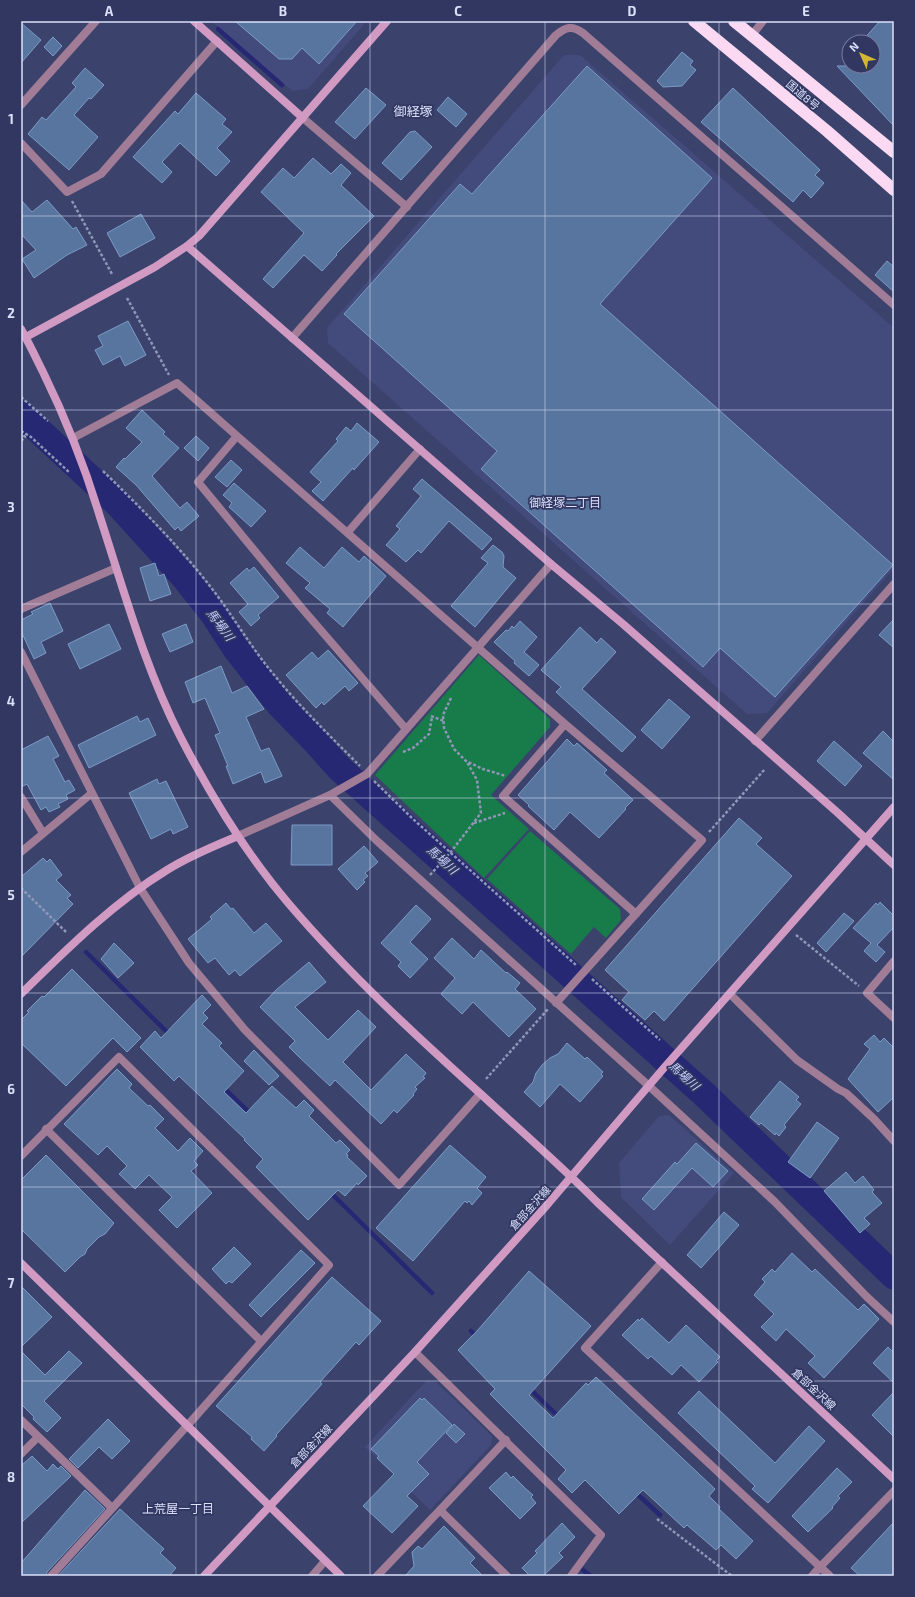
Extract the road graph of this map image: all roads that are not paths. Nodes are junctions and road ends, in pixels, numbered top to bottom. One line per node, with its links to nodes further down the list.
1 (96, 21): 9 (street)
2 (194, 21): 8 (street)
3 (387, 21): 10 (street)
4 (694, 21): 13 (highway, 国道8号)
5 (734, 21): 7 (highway, 国道8号)
6 (762, 21): 7 (street)
7 (752, 35): 12 (highway, 国道8号)
8 (217, 42): 10 (street); 11 (street)
9 (21, 105)
10 (303, 118): 14 (street); 15 (street)
11 (21, 143)
12 (894, 152)
13 (894, 190)
14 (407, 207): 16 (street); 19 (street)
15 (187, 246): 18 (street); 19 (street)
16 (894, 305)
17 (21, 329): 18 (street)
18 (26, 337): 21 (street)
19 (292, 338): 22 (street)
20 (237, 436): 21 (street); 23 (street); 31 (street)
21 (73, 438): 25 (street)
22 (420, 449): 23 (street); 24 (street)
23 (348, 532): 28 (street)
24 (551, 564): 28 (street); 32 (street)
25 (116, 568): 27 (street); 38 (street)
26 (894, 584): 32 (street)
27 (21, 609)
28 (478, 647): 30 (street); 31 (street)
29 (21, 652): 33 (street)
30 (565, 724): 43 (street); 43 (street)
31 (406, 729): 34 (street)
32 (755, 741): 39 (street)
33 (92, 794): 37 (street); 42 (street)
34 (330, 794): 38 (street); 47 (street)
35 (21, 797): 37 (street)
36 (894, 807): 39 (street)
37 (43, 833): 40 (street)
38 (238, 836): 42 (street); 50 (street)
39 (866, 839): 41 (street); 46 (street)
40 (21, 852)
41 (894, 865)
42 (140, 888): 45 (street); 50 (street)
43 (636, 914): 47 (street)
44 (894, 961): 48 (street)
45 (21, 994)
46 (730, 994): 49 (street); 52 (street)
47 (555, 1002): 49 (street)
48 (894, 1018)
49 (649, 1086): 54 (street); 57 (street)
50 (480, 1094): 54 (street)
51 (46, 1129): 53 (street); 58 (street); 58 (street)
52 (894, 1141)
53 (21, 1156)
54 (572, 1177): 55 (street, 倉部金沢線); 59 (street, 倉部金沢線)
55 (662, 1262): 65 (street, 倉部金沢線); 71 (street)
56 (21, 1264): 61 (street)
57 (894, 1322)
58 (261, 1341): 61 (street)
59 (415, 1352): 63 (street); 67 (street, 倉部金沢線)
60 (21, 1420): 62 (street)
61 (187, 1425): 67 (street); 68 (street)
62 (38, 1437): 64 (street); 68 (street)
63 (506, 1440): 69 (street); 78 (street)
64 (21, 1454)
65 (894, 1478)
66 (894, 1491): 71 (street)
67 (269, 1506): 70 (street); 73 (street, 倉部金沢線)
68 (112, 1508): 72 (street)
69 (440, 1510): 76 (street); 77 (street)
70 (325, 1561): 74 (street); 75 (street)
71 (820, 1567): 79 (street); 80 (street)
72 (51, 1576)
73 (204, 1576)
74 (312, 1576)
75 (341, 1576)
76 (377, 1576)
77 (507, 1576)
78 (571, 1576)
79 (812, 1576)
80 (830, 1576)

